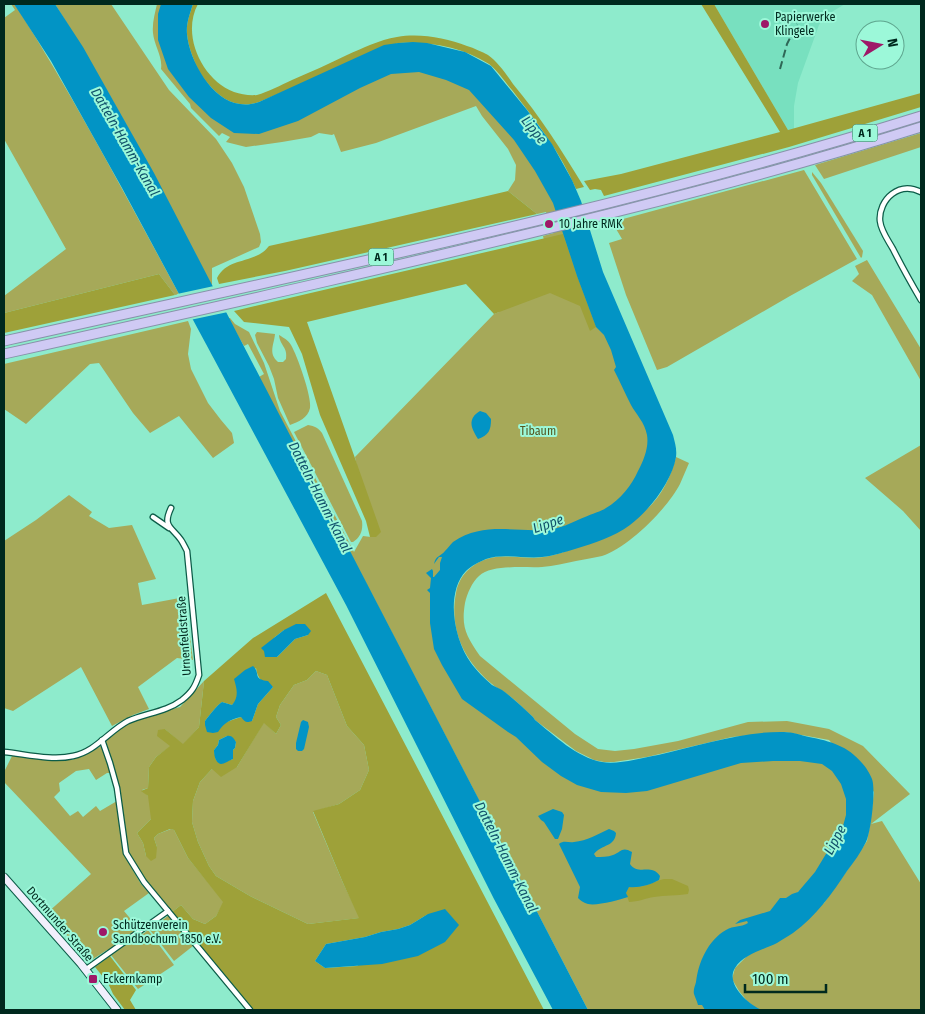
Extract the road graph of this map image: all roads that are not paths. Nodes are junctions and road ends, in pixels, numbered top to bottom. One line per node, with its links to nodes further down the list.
1 (921, 116): 5 (highway, A 1)
2 (921, 127): 6 (highway, A 1)
3 (921, 192): 4 (street)
4 (921, 300)
5 (4, 341)
6 (4, 354)
7 (171, 508): 9 (street)
8 (153, 518): 9 (street, Urnenfeldstraße)
9 (169, 528): 10 (street, Urnenfeldstraße)
10 (102, 740): 11 (street, Urnenfeldstraße); 13 (street)
11 (4, 752)
12 (4, 877): 14 (main road, Dortmunder Straße)
13 (168, 911): 14 (street); 16 (street)
14 (86, 970): 15 (main road, Dortmunder Straße)
15 (117, 1010)
16 (250, 1010)

